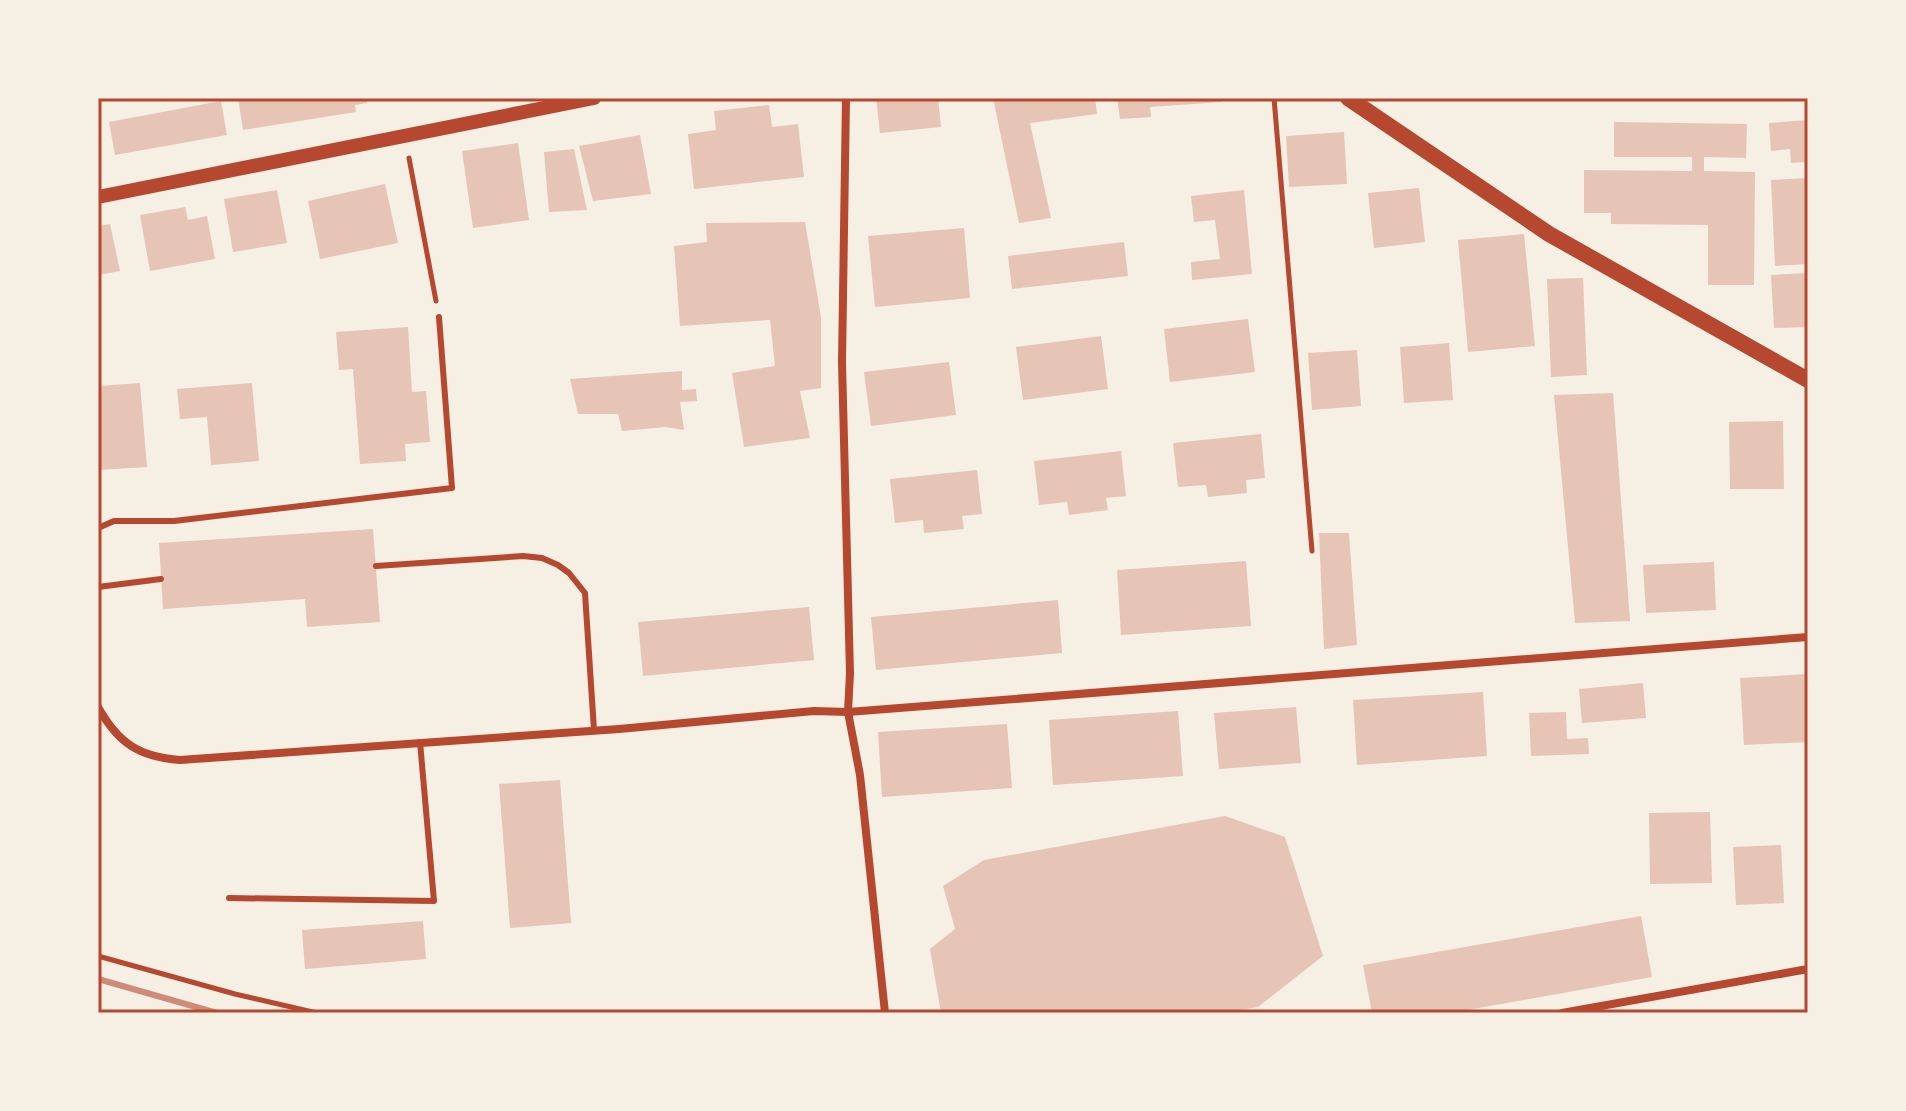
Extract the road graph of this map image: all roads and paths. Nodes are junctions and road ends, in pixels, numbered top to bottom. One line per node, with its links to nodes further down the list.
1 (594, 98): 5 (street)
2 (846, 98): 16 (street)
3 (1274, 98): 10 (path)
4 (1348, 98): 8 (main road)
5 (406, 137): 6 (street); 7 (path)
6 (98, 197)
7 (439, 317): 9 (lane)
8 (1808, 380)
9 (98, 528)
10 (1312, 551)
11 (376, 566): 17 (lane)
12 (161, 579): 13 (lane)
13 (98, 587)
14 (1808, 637): 16 (street)
15 (98, 707): 18 (street)
16 (848, 712): 17 (street); 23 (street)
17 (594, 730): 18 (street)
18 (420, 742): 19 (lane)
19 (229, 898)
20 (98, 956): 22 (path)
21 (1808, 969): 24 (street)
22 (317, 1013)
23 (885, 1013)
24 (1562, 1013)

